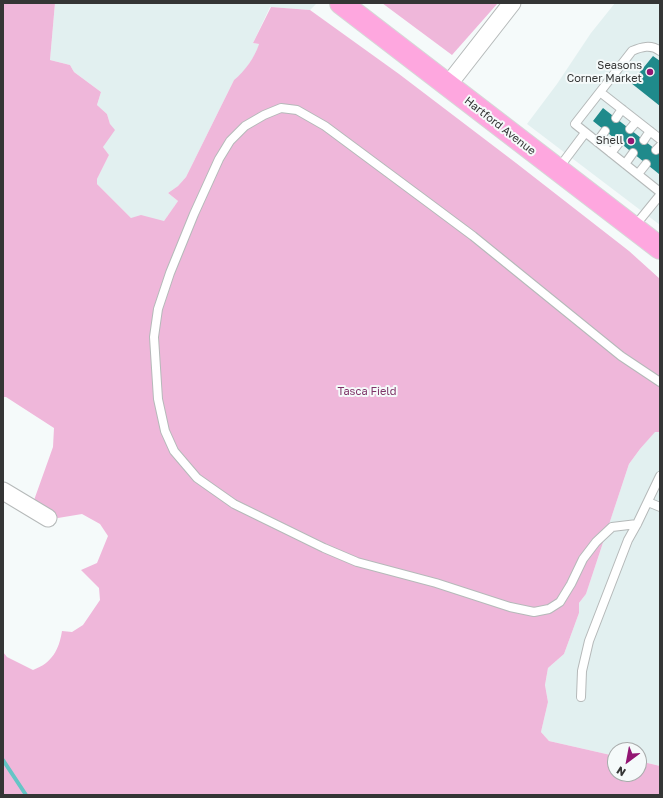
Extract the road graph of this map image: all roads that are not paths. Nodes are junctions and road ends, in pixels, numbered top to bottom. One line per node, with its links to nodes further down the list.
1 (341, 3): 4 (highway, Hartford Avenue)
2 (512, 3): 4 (street)
3 (660, 51): 5 (lane)
4 (448, 85): 21 (highway, Hartford Avenue)
5 (600, 92): 6 (lane); 12 (lane)
6 (622, 109): 7 (lane); 8 (lane)
7 (616, 118)
8 (636, 121): 9 (lane); 11 (lane)
9 (630, 129)
10 (605, 131): 15 (lane)
11 (650, 131): 13 (lane); 14 (lane)
12 (585, 133): 15 (lane); 21 (lane)
13 (660, 139)
14 (644, 140)
15 (597, 142): 17 (lane)
16 (619, 143): 17 (lane)
17 (611, 153): 19 (lane)
18 (633, 153): 19 (lane)
19 (625, 164): 22 (lane)
20 (646, 164): 22 (lane)
21 (557, 170): 24 (highway, Hartford Avenue)
22 (638, 174): 23 (lane)
23 (660, 193): 24 (lane)
24 (633, 228): 25 (highway, Hartford Avenue)
25 (660, 248)
26 (660, 382): 32 (lane)
27 (660, 476): 29 (lane)
28 (3, 491): 31 (street)
29 (648, 502): 30 (lane); 32 (lane)
30 (660, 507)
31 (48, 518)
32 (637, 524): 33 (lane)
33 (581, 697)

